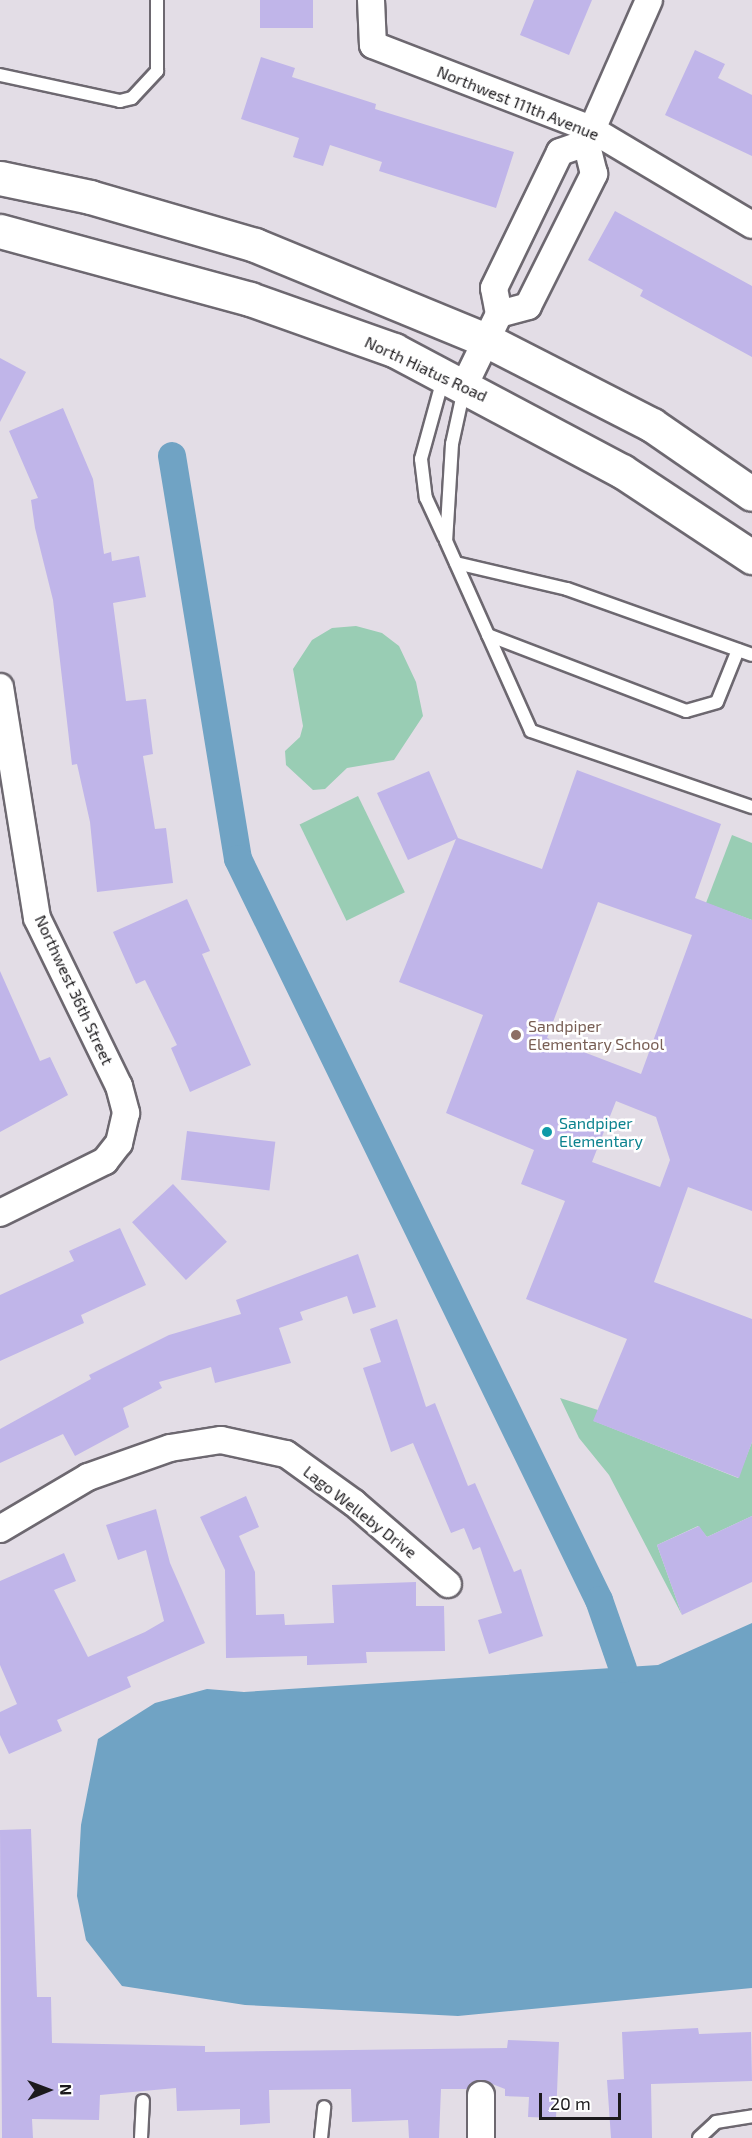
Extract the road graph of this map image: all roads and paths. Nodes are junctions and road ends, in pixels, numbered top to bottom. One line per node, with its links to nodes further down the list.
1 (157, 0): 4 (lane)
2 (371, 0): 5 (street, Northwest 111th Avenue)
3 (648, 0): 5 (street)
4 (0, 75)
5 (588, 136): 7 (street, Northwest 111th Avenue); 9 (street); 9 (street)
6 (0, 178): 9 (main road)
7 (752, 225)
8 (0, 231): 10 (main road, North Hiatus Road)
9 (493, 327): 10 (street); 11 (main road)
10 (455, 380): 12 (lane); 12 (lane); 13 (main road, North Hiatus Road)
11 (752, 494)
12 (446, 541): 14 (lane)
13 (752, 557)
14 (456, 563): 15 (lane); 16 (lane)
15 (488, 635): 16 (lane); 19 (lane)
16 (738, 650): 17 (lane)
17 (752, 655)
18 (0, 687): 20 (street, Northwest 36th Street)
19 (752, 807)
20 (0, 1213)
21 (0, 1529): 22 (street, Lago Welleby Drive)
22 (448, 1584)
23 (481, 2095): 29 (street)
24 (143, 2101): 27 (lane)
25 (324, 2107): 28 (lane)
26 (752, 2116): 30 (lane)
27 (141, 2138)
28 (321, 2138)
29 (481, 2138)
30 (699, 2138)

